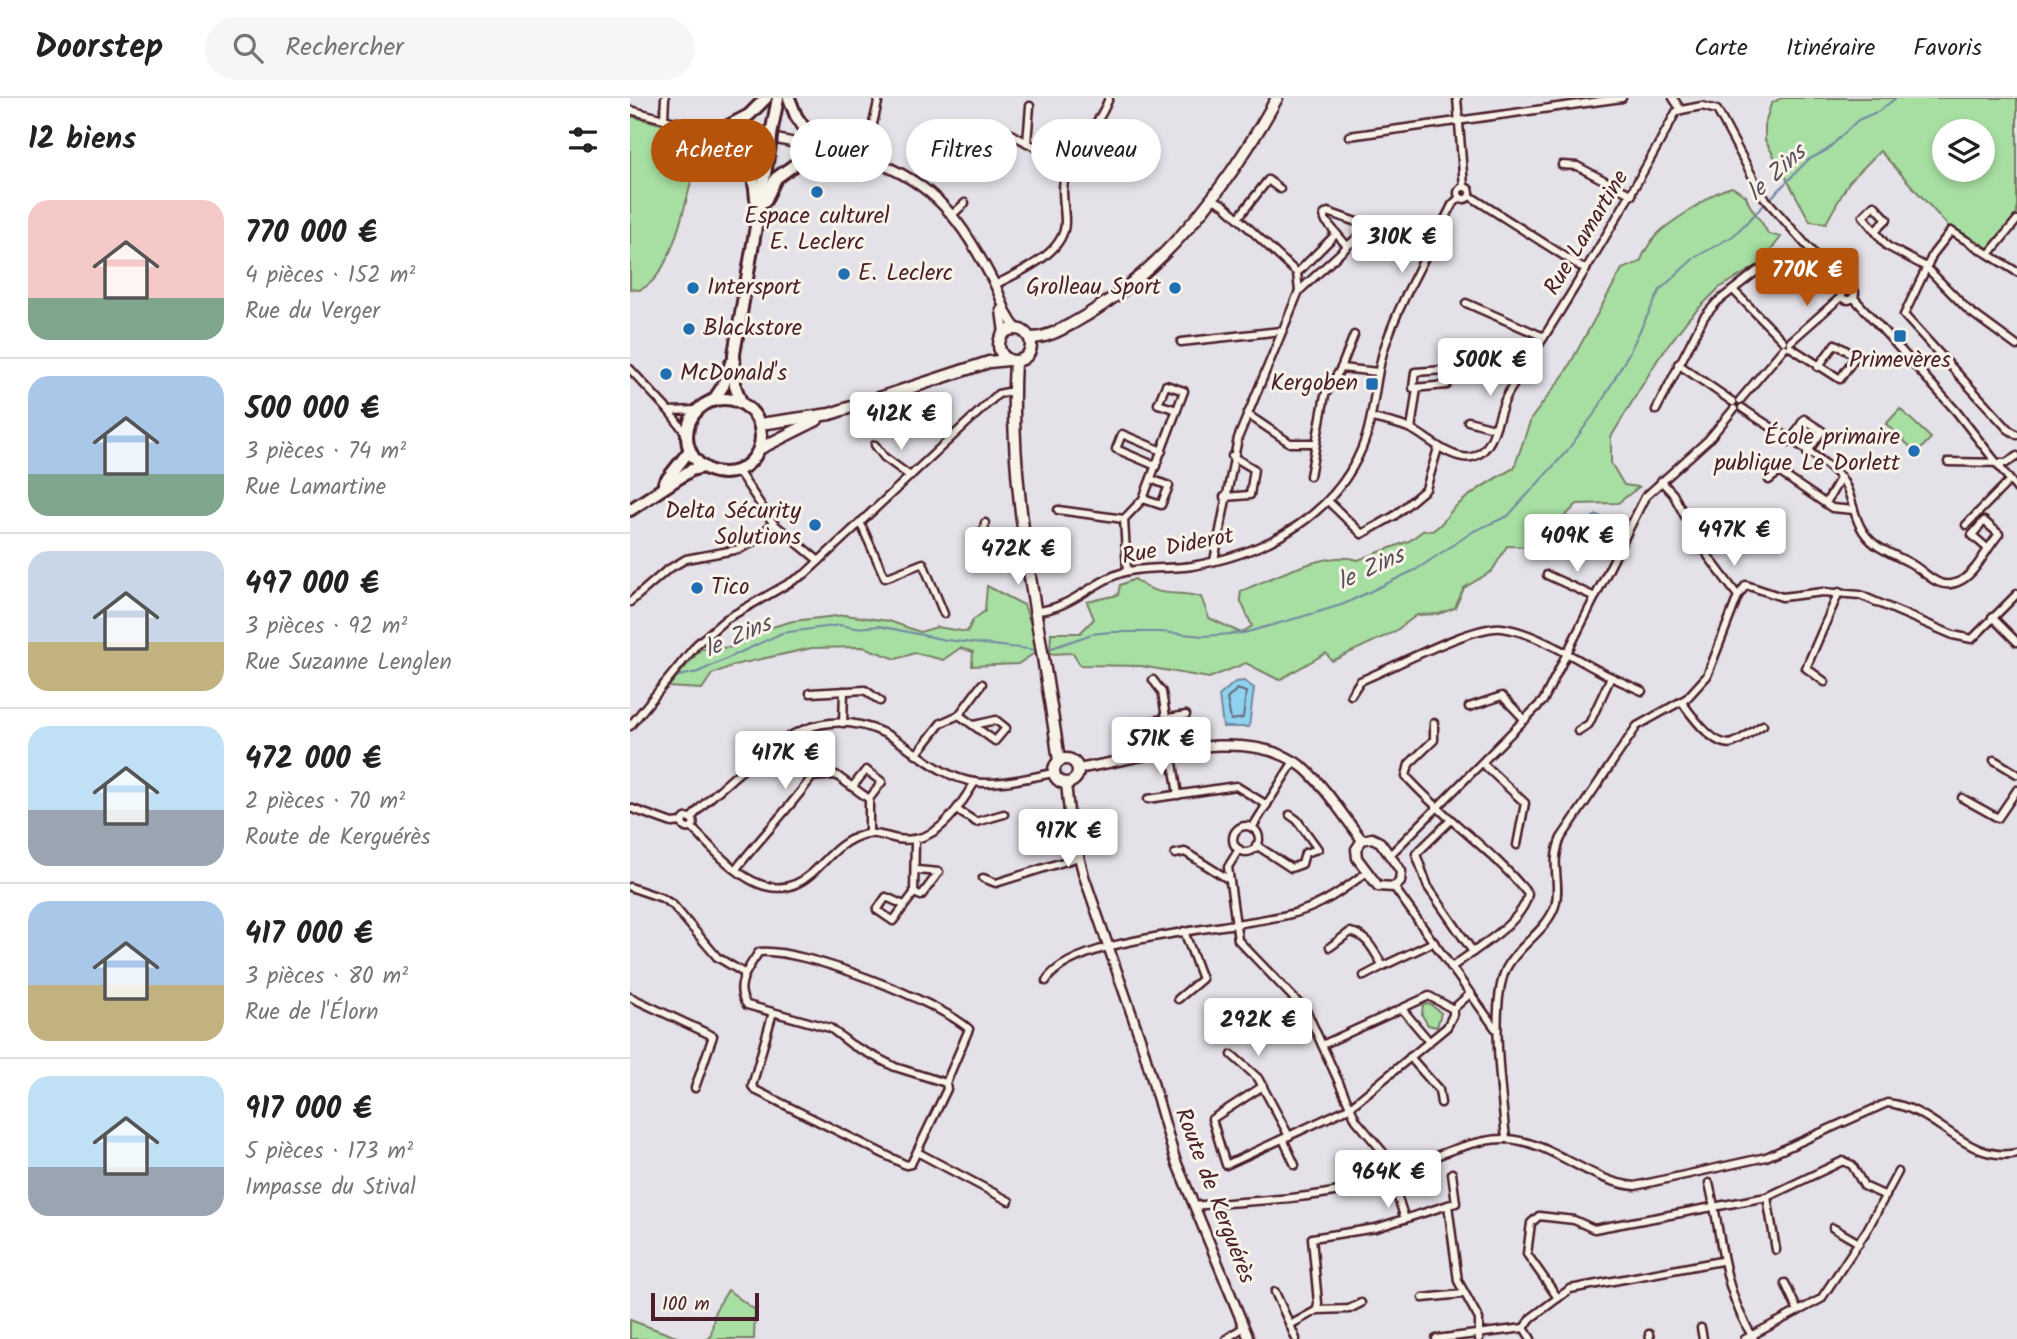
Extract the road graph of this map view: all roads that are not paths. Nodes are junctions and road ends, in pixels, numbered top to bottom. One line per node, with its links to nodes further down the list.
1 (666, 98): 15 (street)
2 (766, 98): 17 (main road)
3 (778, 98): 38 (main road, bridge)
4 (789, 98): 18 (main road)
5 (879, 98): 19 (street)
6 (1110, 98): 20 (street)
7 (1277, 98): 36 (main road)
8 (1457, 98): 21 (street)
9 (1622, 98): 11 (street)
10 (1674, 98): 14 (street)
11 (1567, 102): 21 (street)
12 (1031, 106): 24 (street)
13 (630, 110): 15 (street)
14 (1681, 110): 33 (street, Rue Lamartine); 52 (street)
15 (664, 118): 16 (street)
16 (670, 119)
17 (741, 119)
18 (798, 119)
19 (875, 119)
20 (1100, 119)
21 (1461, 120): 22 (street); 31 (street)
22 (1349, 136)
23 (1017, 138): 24 (street)
24 (1027, 143): 25 (street)
25 (1031, 145)
26 (1562, 165): 33 (street)
27 (790, 168): 38 (main road)
28 (892, 175): 39 (street)
29 (754, 182): 38 (main road)
30 (1066, 182): 51 (street)
31 (1464, 187): 34 (street); 35 (street)
32 (1280, 189): 40 (street)
33 (1632, 195): 47 (street, Rue Lamartine)
34 (1470, 196): 35 (street); 47 (street)
35 (1460, 197): 75 (street, Rue Diderot)
36 (1211, 198): 40 (street); 64 (main road)
37 (965, 203): 39 (street)
38 (757, 216): 68 (main road)
39 (951, 216): 51 (street); 60 (street)
40 (1238, 218): 49 (street)
41 (2017, 220): 45 (street)
42 (1875, 232): 46 (street)
43 (1336, 234): 44 (street); 44 (street); 49 (street)
44 (1347, 246): 53 (street)
45 (1990, 253): 46 (street); 48 (street)
46 (1926, 267): 66 (street); 93 (street)
47 (1586, 270): 62 (street, Rue Lamartine)
48 (2017, 272)
49 (1297, 273): 53 (street)
50 (1779, 276): 54 (street)
51 (995, 285): 58 (street)
52 (1844, 288): 55 (street); 56 (street)
53 (1299, 291): 59 (street)
54 (1734, 291): 65 (street); 71 (street)
55 (1842, 296): 56 (street); 65 (street)
56 (1853, 298): 105 (street)
57 (1466, 303): 62 (street)
58 (1017, 329): 60 (main road); 64 (main road)
59 (1281, 331): 63 (street); 86 (street)
60 (1004, 333): 67 (main road)
61 (1354, 335): 73 (street)
62 (1544, 337): 91 (street, Rue Lamartine)
63 (1181, 342)
64 (1031, 344): 69 (main road)
65 (1787, 345): 72 (street); 80 (street)
66 (2017, 346)
67 (999, 349): 69 (main road); 70 (main road)
68 (734, 354): 78 (main road); 79 (main road)
69 (1012, 361): 70 (main road); 77 (main road)
70 (989, 362): 85 (main road)
71 (1678, 364): 80 (street); 83 (street)
72 (1818, 367): 72 (street)
73 (1341, 368): 75 (street); 95 (street)
74 (630, 369): 84 (street)
75 (1378, 372): 87 (street, Rue Diderot)
76 (1417, 388): 76 (street); 90 (street)
77 (1013, 391): 109 (street); 131 (main road)
78 (713, 401): 79 (main road); 81 (main road)
79 (741, 402): 89 (main road)
80 (1737, 405): 94 (street); 114 (street)
81 (698, 410): 84 (street); 92 (main road)
82 (1177, 410): 82 (street); 100 (street)
83 (1656, 410)
84 (669, 411): 92 (street)
85 (830, 414): 89 (main road); 97 (main road)
86 (1247, 414): 95 (street); 102 (street)
87 (1372, 418): 90 (street); 120 (street, Rue Diderot)
88 (1468, 421): 91 (street)
89 (760, 424): 97 (main road)
90 (1411, 429): 98 (street, Rue Lamartine)
91 (1494, 429): 98 (street, Rue Lamartine)
92 (687, 435): 99 (main road)
93 (2017, 435)
94 (1790, 442): 101 (street); 101 (street)
95 (1313, 443): 110 (street)
96 (875, 445): 109 (street)
97 (759, 449): 108 (main road)
98 (1438, 449): 120 (street)
99 (690, 450): 107 (main road); 117 (main road)
100 (1162, 451): 106 (street); 106 (street)
101 (1807, 453): 111 (street)
102 (1232, 456): 118 (street); 118 (street)
103 (2017, 456): 105 (street)
104 (1948, 462): 105 (street)
105 (1996, 463): 116 (street)
106 (1156, 466): 112 (street)
107 (704, 467): 108 (main road); 117 (main road)
108 (738, 471): 128 (street)
109 (910, 476): 126 (street)
110 (1310, 476)
111 (1841, 477): 121 (street); 124 (street)
112 (1151, 479): 119 (street); 119 (street)
113 (1769, 480): 121 (street)
114 (1661, 481): 138 (street); 139 (street)
115 (2007, 483): 129 (street)
116 (2017, 489)
117 (658, 490): 122 (main road)
118 (1224, 497): 133 (street)
119 (1143, 499): 125 (street)
120 (1328, 501): 133 (street, Rue Diderot)
121 (1826, 503): 124 (street)
122 (630, 510)
123 (1058, 510): 125 (street)
124 (1854, 510): 130 (street)
125 (1124, 519): 134 (street)
126 (860, 522): 132 (street); 142 (street)
127 (985, 523): 131 (street)
128 (779, 525): 132 (street); 140 (street)
129 (1966, 525)
130 (1987, 548)
131 (1029, 559): 141 (main road)
132 (819, 561): 166 (street)
133 (1214, 561): 134 (street, Rue Diderot)
134 (1127, 571): 141 (street, Rue Diderot)
135 (1548, 575): 139 (street)
136 (1839, 592): 138 (street); 143 (street); 148 (street)
137 (2017, 594): 143 (street)
138 (1738, 596): 155 (street)
139 (1595, 597): 145 (street)
140 (630, 602)
141 (1037, 611): 171 (main road)
142 (944, 614)
143 (1992, 617): 144 (street)
144 (2017, 642)
145 (1568, 656): 146 (street); 153 (street); 160 (street)
146 (1611, 677): 151 (street); 167 (street)
147 (1153, 680): 159 (street)
148 (1825, 682)
149 (982, 684): 157 (street)
150 (844, 691): 152 (street); 154 (street); 161 (street)
151 (1642, 691)
152 (810, 693)
153 (1351, 695)
154 (880, 701)
155 (1682, 702): 165 (street); 233 (street)
156 (1469, 707): 160 (street)
157 (959, 715): 164 (street); 169 (street)
158 (1186, 715): 159 (street)
159 (1165, 719): 162 (street); 168 (street)
160 (1525, 720): 173 (street)
161 (843, 723): 169 (street); 193 (street)
162 (1141, 723)
163 (1434, 723): 187 (street)
164 (974, 725): 164 (street)
165 (1763, 725)
166 (630, 726)
167 (1578, 731)
168 (1170, 753): 172 (street); 174 (street); 181 (street)
169 (916, 755): 177 (street)
170 (1994, 760): 176 (street)
171 (1059, 761): 174 (main road); 175 (main road)
172 (1294, 761): 185 (street); 200 (street)
173 (1482, 763): 187 (street); 202 (street)
174 (1078, 769): 178 (main road)
175 (1054, 772): 177 (street); 178 (main road)
176 (2017, 774)
177 (975, 782): 189 (street)
178 (1066, 783): 206 (street, Route de Kerguérès)
179 (853, 786): 182 (street); 182 (street); 207 (street)
180 (2017, 790): 186 (street)
181 (1178, 795): 183 (street); 185 (street)
182 (869, 799): 198 (street)
183 (1148, 799)
184 (1962, 799): 186 (street)
185 (1266, 805): 197 (street)
186 (2008, 806): 190 (street)
187 (1438, 807): 194 (street); 205 (street)
188 (630, 808): 195 (street)
189 (957, 810): 191 (street); 199 (street)
190 (2017, 812)
191 (1004, 814)
192 (1290, 815): 201 (street)
193 (691, 819): 195 (street); 196 (street)
194 (1451, 821): 221 (street); 221 (street)
195 (682, 822): 196 (street)
196 (691, 827): 207 (street)
197 (1252, 828): 201 (street); 203 (street)
198 (869, 833): 199 (street); 207 (street)
199 (915, 840): 208 (street)
200 (1362, 840): 205 (street); 209 (street)
201 (1256, 845): 203 (street)
202 (1517, 845)
203 (1239, 849): 211 (street)
204 (1175, 854): 211 (street)
205 (1390, 855): 213 (street)
206 (1079, 857): 210 (street); 220 (street, Route de Kerguérès)
207 (736, 869)
208 (917, 870): 214 (street); 214 (street)
209 (1367, 872): 213 (street); 216 (street)
210 (983, 878)
211 (1228, 879): 216 (street)
212 (630, 887): 224 (street)
213 (1394, 887): 218 (street)
214 (915, 893): 215 (street)
215 (904, 905)
216 (1236, 923): 217 (street); 235 (street)
217 (1184, 931): 220 (street); 229 (street)
218 (1434, 942): 222 (street); 223 (street)
219 (1330, 947): 222 (street)
220 (1108, 948): 226 (street); 257 (street, Route de Kerguérès)
221 (1473, 952): 223 (street)
222 (1383, 966): 225 (street)
223 (1452, 967): 227 (street)
224 (744, 973): 232 (street); 238 (street)
225 (1364, 976)
226 (1046, 981)
227 (1471, 993): 231 (street); 233 (street)
228 (630, 997): 240 (street)
229 (1178, 999)
230 (1402, 1009): 231 (street); 234 (street); 235 (street)
231 (1453, 1009): 234 (street)
232 (773, 1012): 238 (street); 245 (street)
233 (1495, 1028): 244 (street)
234 (1429, 1041): 237 (street)
235 (1322, 1045): 242 (street)
236 (1232, 1055): 239 (street)
237 (1410, 1058): 241 (street); 242 (street)
238 (946, 1083): 245 (street)
239 (1263, 1086): 243 (street); 243 (street)
240 (695, 1088)
241 (1441, 1103)
242 (1349, 1108): 243 (street); 246 (street)
243 (1286, 1138): 248 (street)
244 (1506, 1139): 247 (street); 257 (street)
245 (917, 1152): 255 (street)
246 (1384, 1152)
247 (2017, 1153)
248 (1295, 1165)
249 (1898, 1172): 253 (street)
250 (1452, 1173): 256 (street)
251 (1709, 1184): 258 (street)
252 (1397, 1195): 259 (street)
253 (1886, 1196): 254 (street); 261 (street)
254 (1767, 1197): 258 (street); 262 (street)
255 (1009, 1201)
256 (1448, 1205): 259 (street); 266 (street)
257 (1195, 1206): 273 (street, Route de Kerguérès)
258 (1714, 1206): 263 (street); 268 (street)
259 (1405, 1219): 270 (street)
260 (1833, 1228): 261 (street)
261 (1858, 1244): 271 (street)
262 (1776, 1250)
263 (1721, 1261): 268 (street); 277 (street)
264 (1785, 1283): 271 (street)
265 (1275, 1292): 272 (street)
266 (1463, 1294): 267 (street); 276 (street)
267 (1423, 1298)
268 (1558, 1298): 274 (street)
269 (1361, 1303): 270 (street)
270 (1317, 1310): 272 (street)
271 (1798, 1311): 277 (street)
272 (1290, 1325): 280 (street)
273 (1244, 1328): 278 (street); 279 (street, Route de Kerguérès)
274 (1524, 1328): 276 (street); 282 (street)
275 (1701, 1328): 283 (street)
276 (1478, 1336): 281 (street)
277 (1750, 1338)
278 (1226, 1339)
279 (1249, 1339)
280 (1296, 1339)
281 (1436, 1339)
282 (1531, 1339)
283 (1703, 1339)

